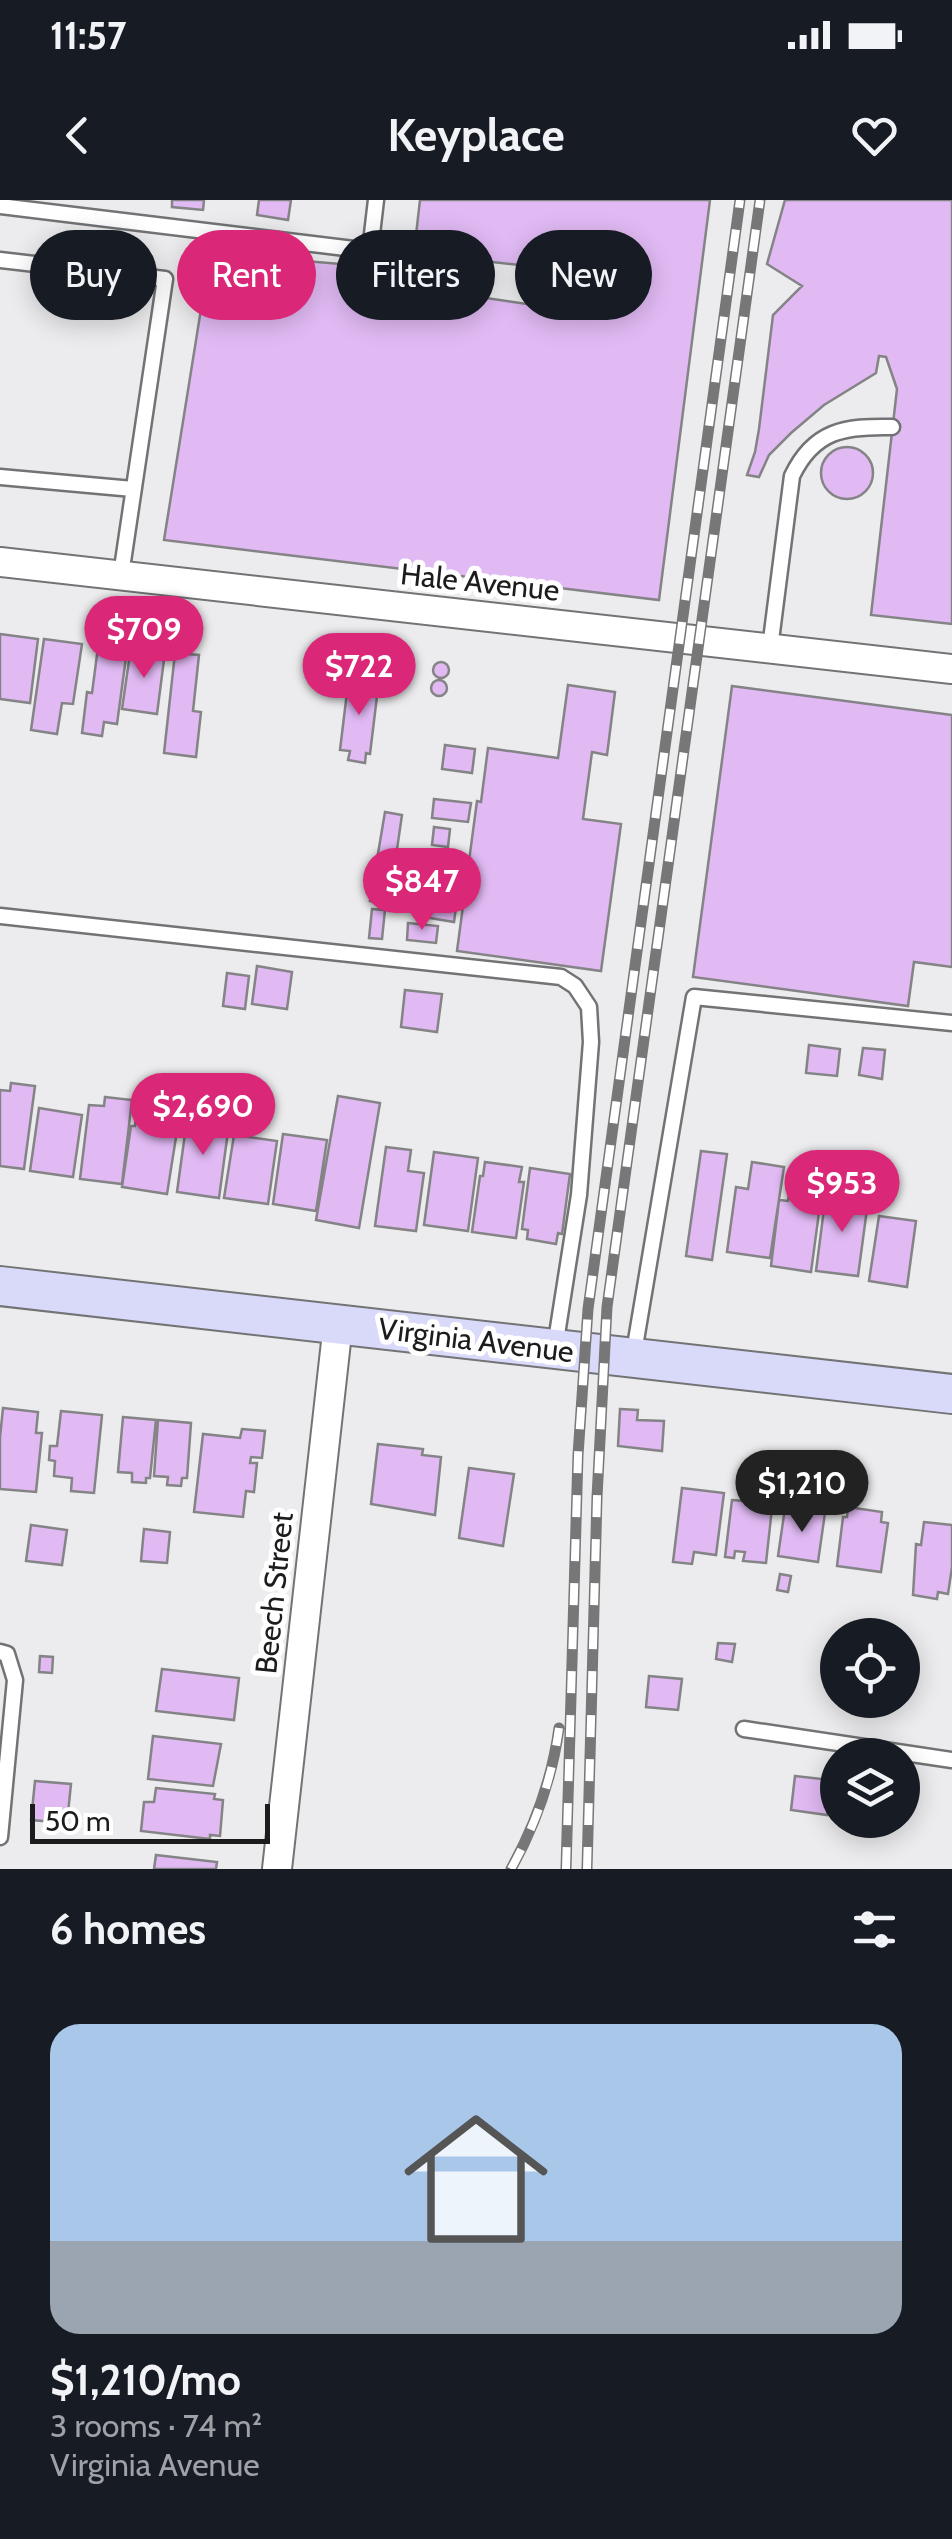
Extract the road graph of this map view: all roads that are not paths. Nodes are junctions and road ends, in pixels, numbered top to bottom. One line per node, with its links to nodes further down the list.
1 (376, 200): 2 (lane)
2 (0, 206)
3 (0, 260): 6 (lane)
4 (892, 427): 9 (lane)
5 (0, 478): 6 (lane)
6 (133, 489): 8 (lane)
7 (0, 562): 8 (street, Hale Avenue)
8 (121, 574): 9 (street, Hale Avenue)
9 (770, 648): 10 (street, Hale Avenue)
10 (952, 669)
11 (0, 916): 15 (lane)
12 (952, 1023): 16 (lane)
13 (0, 1286): 14 (main road, Virginia Avenue)
14 (338, 1324): 15 (main road, Virginia Avenue); 22 (street, Beech Street)
15 (554, 1349): 16 (main road, Virginia Avenue)
16 (633, 1358): 17 (main road, Virginia Avenue)
17 (952, 1394)
18 (0, 1652): 21 (lane)
19 (744, 1729): 20 (lane)
20 (952, 1760)
21 (0, 1837)
22 (277, 1869)

